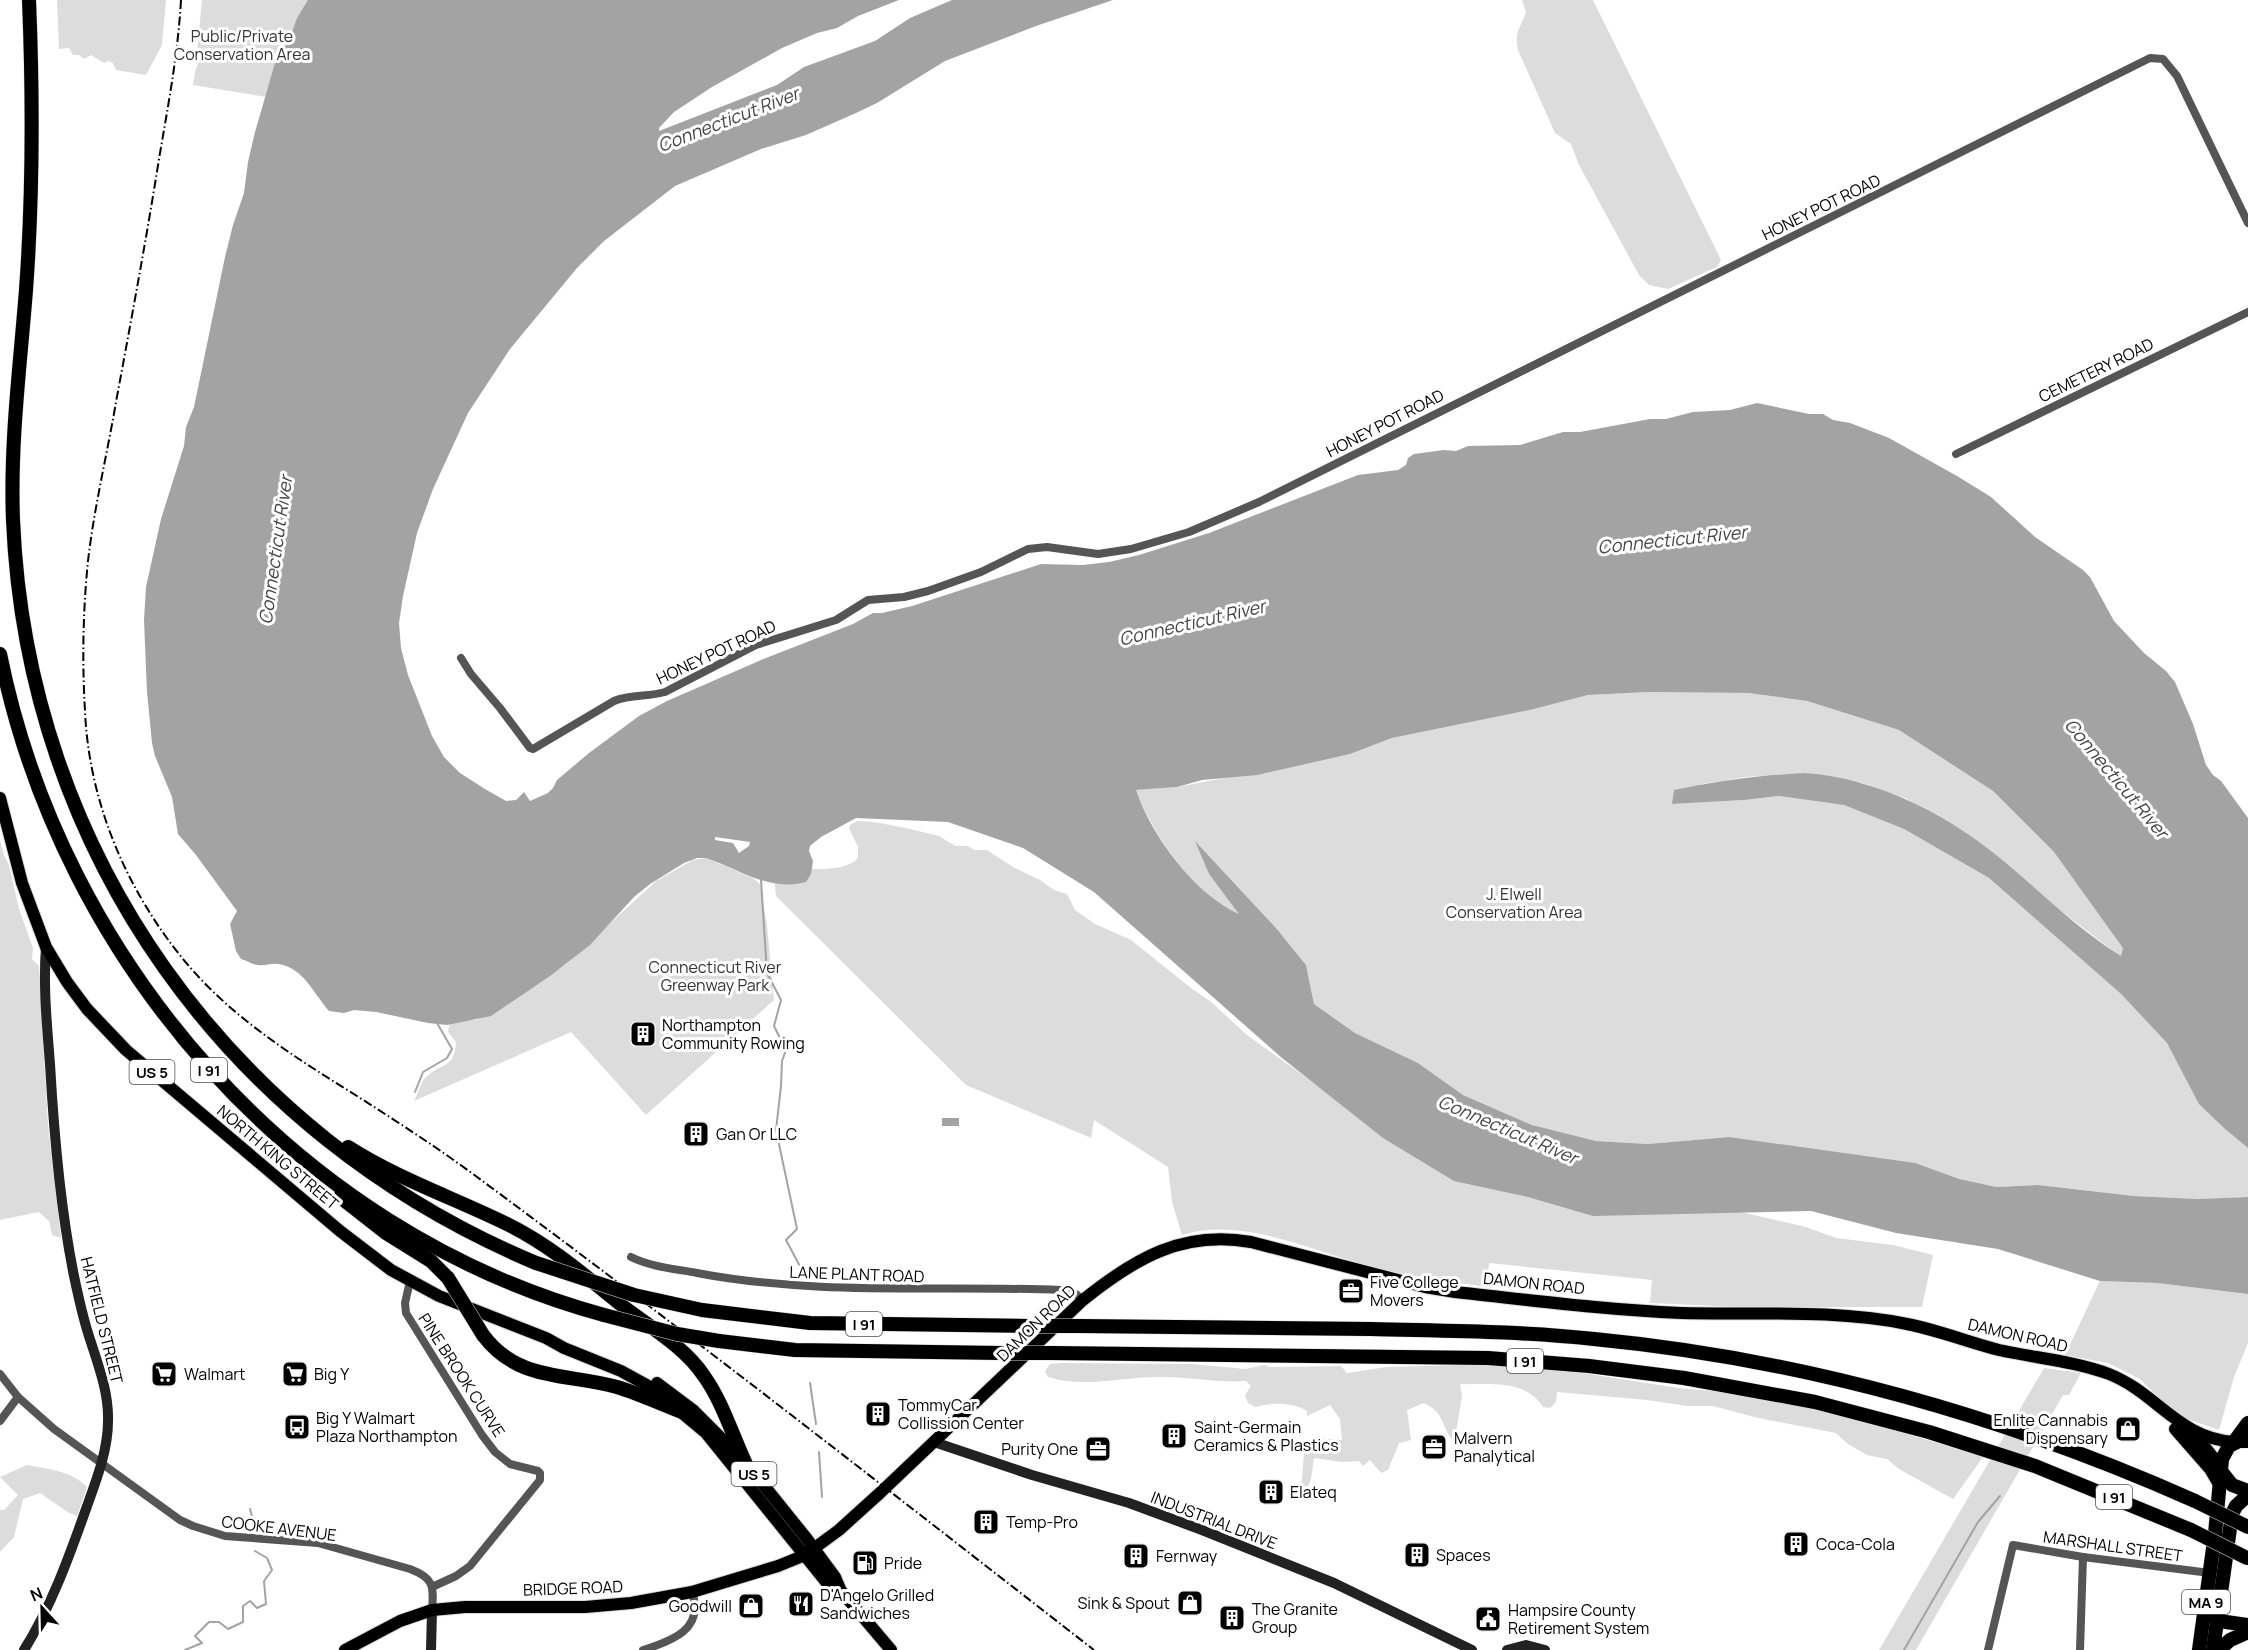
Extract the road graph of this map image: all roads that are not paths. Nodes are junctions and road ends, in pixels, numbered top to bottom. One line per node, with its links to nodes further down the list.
1 (29, 0): 9 (highway, I 91)
2 (2248, 223): 6 (street, HONEY POT ROAD)
3 (2248, 312): 4 (street, CEMETERY ROAD)
4 (1956, 454)
5 (0, 654): 10 (highway, I 91)
6 (461, 658)
7 (0, 798): 8 (main road, NORTH KING STREET / US 5)
8 (46, 947): 12 (main road, NORTH KING STREET / US 5); 24 (street, HATFIELD STREET)
9 (210, 1027): 25 (highway); 30 (highway, I 91, bridge)
10 (278, 1138): 18 (highway, bridge); 33 (highway, I 91, bridge)
11 (631, 1257): 13 (street, LANE PLANT ROAD)
12 (410, 1281): 14 (main road, NORTH KING STREET / US 5); 35 (street, PINE BROOK CURVE)
13 (1083, 1300): 17 (main road, DAMON ROAD); 23 (main road, DAMON ROAD)
14 (546, 1338): 18 (main road, NORTH KING STREET / US 5); 25 (main road, NORTH KING STREET / US 5)
15 (0, 1374): 16 (street, COOKE AVENUE)
16 (18, 1396): 19 (street); 24 (street, COOKE AVENUE)
17 (2151, 1401): 21 (main road, DAMON ROAD); 22 (main road, DAMON ROAD)
18 (682, 1412): 31 (main road, NORTH KING STREET / US 5)
19 (0, 1421)
20 (2248, 1423): 22 (highway)
21 (2175, 1430): 26 (main road, DAMON ROAD); 27 (main road, DAMON ROAD)
22 (2241, 1441): 26 (highway)
23 (934, 1442): 31 (main road, DAMON ROAD); 47 (street, INDUSTRIAL DRIVE)
24 (101, 1462): 35 (street, COOKE AVENUE); 42 (street, HATFIELD STREET)
25 (745, 1462): 31 (main road, NORTH KING STREET / US 5)
26 (2221, 1469): 27 (highway, MA 9); 28 (highway)
27 (2220, 1486): 34 (highway, MA 9)
28 (2248, 1491)
29 (2248, 1495): 39 (highway, MA 9)
30 (2248, 1527)
31 (810, 1552): 36 (main road, BRIDGE ROAD); 46 (main road, US 5)
32 (2083, 1557): 34 (street, MARSHALL STREET); 50 (street, MARSHALL STREET); 51 (street)
33 (2248, 1558)
34 (2210, 1573): 37 (highway, MA 9)
35 (432, 1587): 38 (street)
36 (692, 1592): 38 (main road, BRIDGE ROAD); 45 (street)
37 (2207, 1596): 39 (highway); 52 (highway, MA 9)
38 (432, 1611): 43 (main road, BRIDGE ROAD); 44 (street)
39 (2219, 1621): 40 (highway); 53 (highway, MA 9)
40 (2248, 1625)
41 (2248, 1632): 54 (highway)
42 (24, 1650)
43 (345, 1650)
44 (430, 1650)
45 (643, 1650)
46 (891, 1650)
47 (1472, 1650)
48 (1507, 1650): 49 (street)
49 (1545, 1650)
50 (1988, 1650)
51 (2080, 1650)
52 (2199, 1650)
53 (2213, 1650)
54 (2219, 1650)

